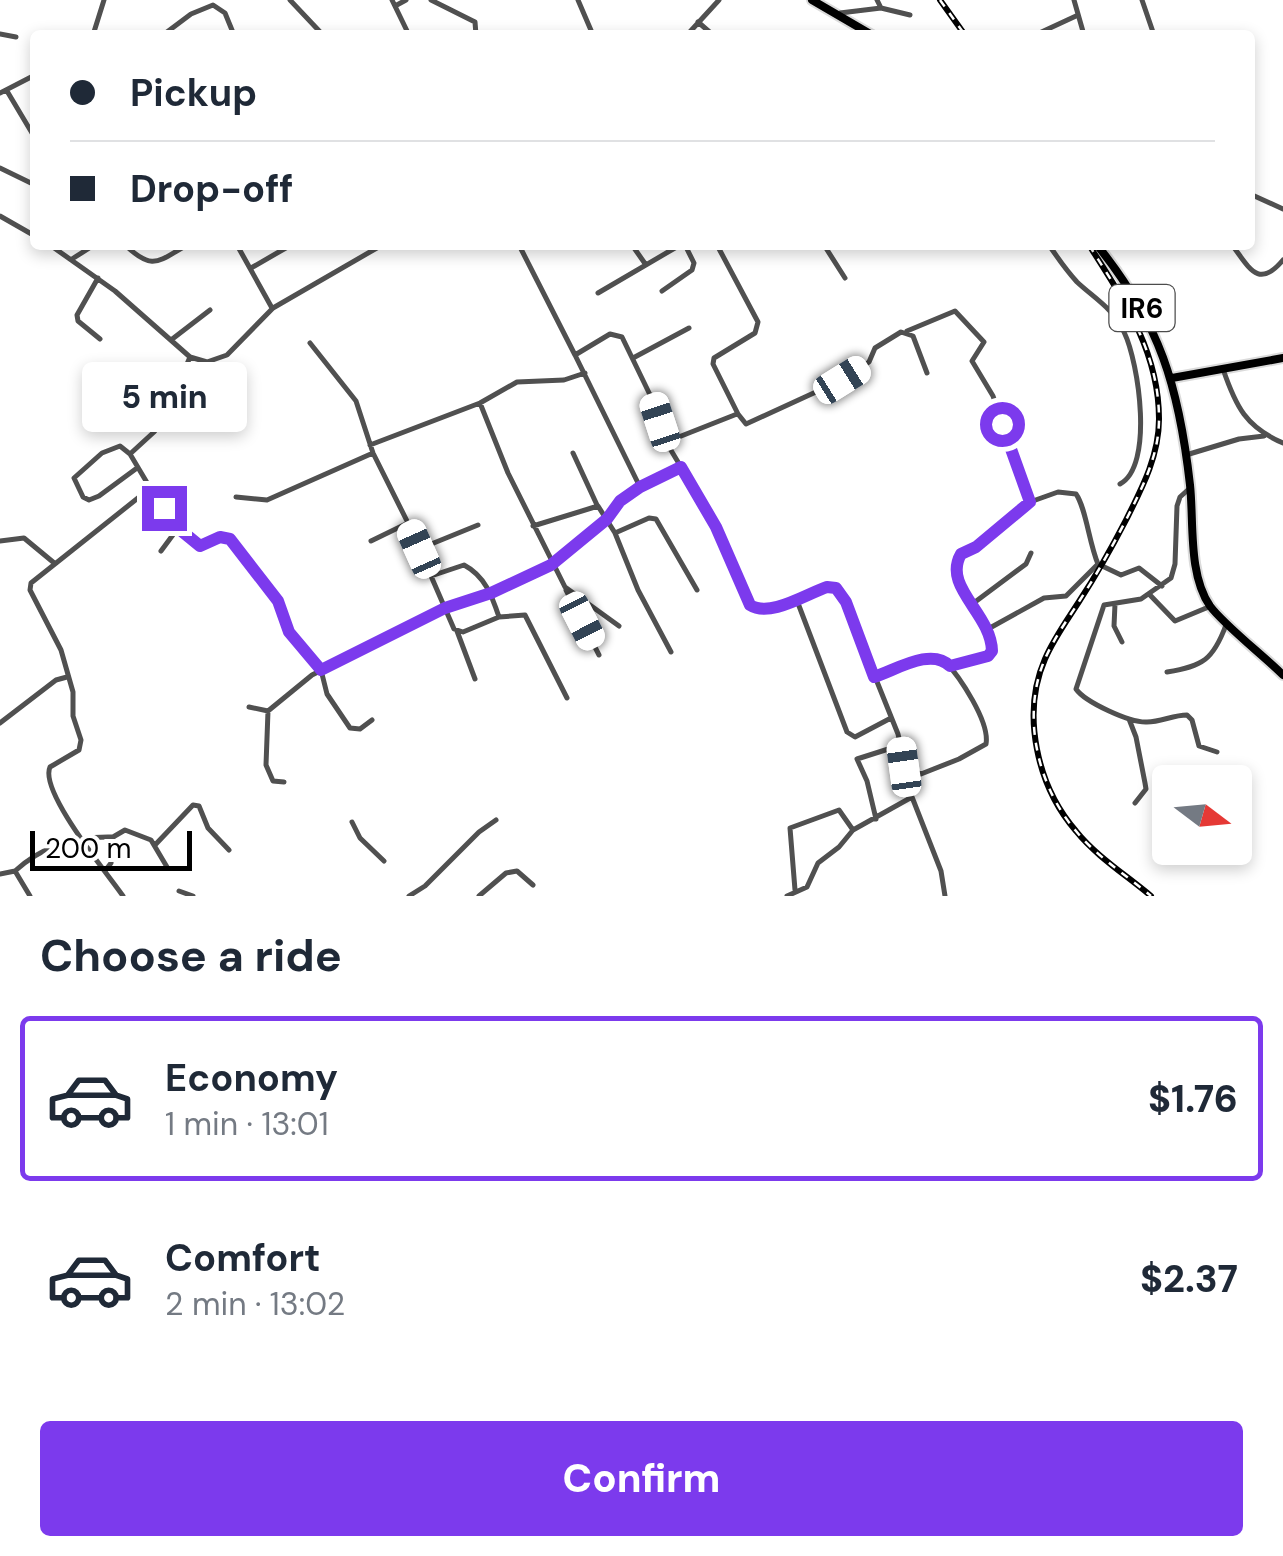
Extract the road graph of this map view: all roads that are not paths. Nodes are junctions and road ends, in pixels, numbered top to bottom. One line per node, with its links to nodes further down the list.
1 (104, 0): 18 (street)
2 (290, 0): 21 (street)
3 (406, 0): 11 (street)
4 (431, 0): 23 (street)
5 (578, 0): 24 (street)
6 (719, 0): 17 (street)
7 (812, 0): 12 (main road)
8 (877, 0): 13 (street)
9 (1074, 0): 16 (street)
10 (1142, 0): 30 (street)
11 (394, 3): 22 (street)
12 (826, 3): 14 (main road)
13 (881, 8): 14 (street); 15 (street)
14 (839, 14): 27 (main road)
15 (910, 15)
16 (1076, 16): 28 (street); 29 (street)
17 (698, 22): 25 (street); 26 (street)
18 (95, 30)
19 (170, 30): 20 (street)
20 (232, 30)
21 (318, 30)
22 (407, 30)
23 (475, 30)
24 (591, 30)
25 (691, 30)
26 (707, 30)
27 (864, 30)
28 (1046, 30)
29 (1082, 30)
30 (1152, 30)
31 (0, 34): 32 (street)
32 (16, 37)
33 (30, 78): 34 (street)
34 (4, 92): 35 (street)
35 (30, 131)
36 (2, 166): 37 (street)
37 (30, 182)
38 (1255, 196): 39 (street)
39 (1283, 209)
40 (0, 216): 41 (street)
41 (30, 233)
42 (58, 250): 58 (street)
43 (86, 250): 58 (street)
44 (131, 250): 45 (street)
45 (177, 250)
46 (240, 250): 61 (street)
47 (280, 250): 61 (street)
48 (373, 250): 66 (street)
49 (522, 250): 73 (street)
50 (636, 250): 60 (street)
51 (673, 250): 60 (street)
52 (685, 250): 64 (street)
53 (720, 250): 82 (street)
54 (827, 250): 63 (street)
55 (1053, 250): 92 (street)
56 (1101, 250): 80 (main road, IR6)
57 (1236, 250): 59 (street)
58 (72, 259): 62 (street)
59 (1283, 260)
60 (646, 265): 65 (street)
61 (249, 269): 66 (street)
62 (98, 278): 70 (street); 71 (street)
63 (845, 278)
64 (662, 291)
65 (598, 292)
66 (273, 308): 74 (street)
67 (210, 310): 71 (street)
68 (689, 328): 75 (street)
69 (907, 331): 78 (street); 82 (street); 97 (street)
70 (100, 339)
71 (172, 340): 74 (street)
72 (310, 343): 86 (street)
73 (575, 355): 75 (street); 79 (street)
74 (190, 357): 88 (street)
75 (633, 358): 84 (street)
76 (1283, 358): 77 (main road)
77 (1223, 369): 80 (main road); 83 (street)
78 (927, 372)
79 (585, 373): 81 (street); 93 (street)
80 (1172, 378): 89 (main road)
81 (480, 404): 86 (street); 102 (street)
82 (738, 414): 84 (street)
83 (1264, 436): 85 (street); 89 (street)
84 (666, 442): 90 (street)
85 (1283, 443)
86 (372, 449): 96 (street); 100 (street)
87 (574, 453): 98 (street)
88 (130, 454): 91 (street); 91 (street)
89 (1186, 455): 95 (main road)
90 (681, 467): 93 (street); 119 (street)
91 (137, 468): 94 (street)
92 (1120, 484)
93 (640, 487): 99 (street)
94 (150, 488): 103 (street); 110 (street)
95 (1190, 488): 114 (street); 122 (main road)
96 (236, 497)
97 (1030, 502): 111 (street); 120 (street)
98 (598, 506): 99 (street); 102 (street)
99 (607, 519): 104 (street); 112 (street)
100 (408, 523): 106 (street); 107 (street)
101 (478, 525): 107 (street)
102 (534, 526): 112 (street)
103 (178, 528): 108 (street); 133 (street)
104 (615, 533): 116 (street); 130 (street)
105 (0, 541): 110 (street)
106 (371, 541)
107 (419, 549): 113 (street)
108 (162, 551)
109 (1031, 552): 120 (street)
110 (54, 563): 136 (street)
111 (1098, 564): 114 (street); 127 (street)
112 (551, 565): 115 (street); 117 (street)
113 (430, 576): 117 (street); 123 (street)
114 (1163, 586): 118 (street)
115 (564, 587): 126 (street); 131 (street)
116 (697, 590)
117 (491, 593): 123 (street); 124 (street)
118 (1149, 594): 121 (street); 122 (street)
119 (796, 598): 137 (street); 142 (street)
120 (974, 603): 127 (street)
121 (1114, 604): 129 (street); 144 (street)
122 (1210, 606): 125 (main road)
123 (445, 608): 128 (street); 133 (street)
124 (499, 617): 128 (street); 139 (street)
125 (1228, 622): 134 (street); 135 (main road)
126 (619, 626)
127 (988, 629): 132 (street)
128 (456, 631): 138 (street)
129 (1122, 642)
130 (670, 652)
131 (599, 655)
132 (950, 666): 137 (street); 148 (street)
133 (321, 670): 141 (street); 145 (street)
134 (1166, 672)
135 (1283, 675)
136 (68, 677): 143 (street); 156 (street)
137 (874, 677): 142 (street)
138 (475, 679)
139 (567, 698)
140 (249, 706): 141 (street)
141 (268, 711): 149 (street)
142 (891, 718): 146 (street)
143 (2, 719)
144 (1129, 719): 147 (street); 151 (street)
145 (372, 720)
146 (901, 745): 148 (street); 152 (street)
147 (1217, 752)
148 (904, 767): 150 (street)
149 (284, 782)
150 (912, 797): 152 (street); 174 (street)
151 (1135, 803)
152 (876, 819): 155 (street)
153 (496, 820): 171 (street)
154 (352, 822): 160 (street)
155 (854, 830): 166 (street); 166 (street)
156 (80, 838): 157 (street); 162 (street); 163 (street)
157 (113, 838): 158 (street); 163 (street)
158 (155, 845): 159 (street); 161 (street)
159 (229, 850)
160 (384, 861)
161 (167, 867)
162 (15, 871): 164 (street); 168 (street)
163 (105, 871): 169 (street)
164 (0, 874)
165 (533, 885): 172 (street)
166 (795, 890): 173 (street)
167 (178, 891): 170 (street)
168 (30, 896)
169 (123, 896)
170 (193, 896)
171 (409, 896)
172 (479, 896)
173 (787, 896)
174 (944, 896)

